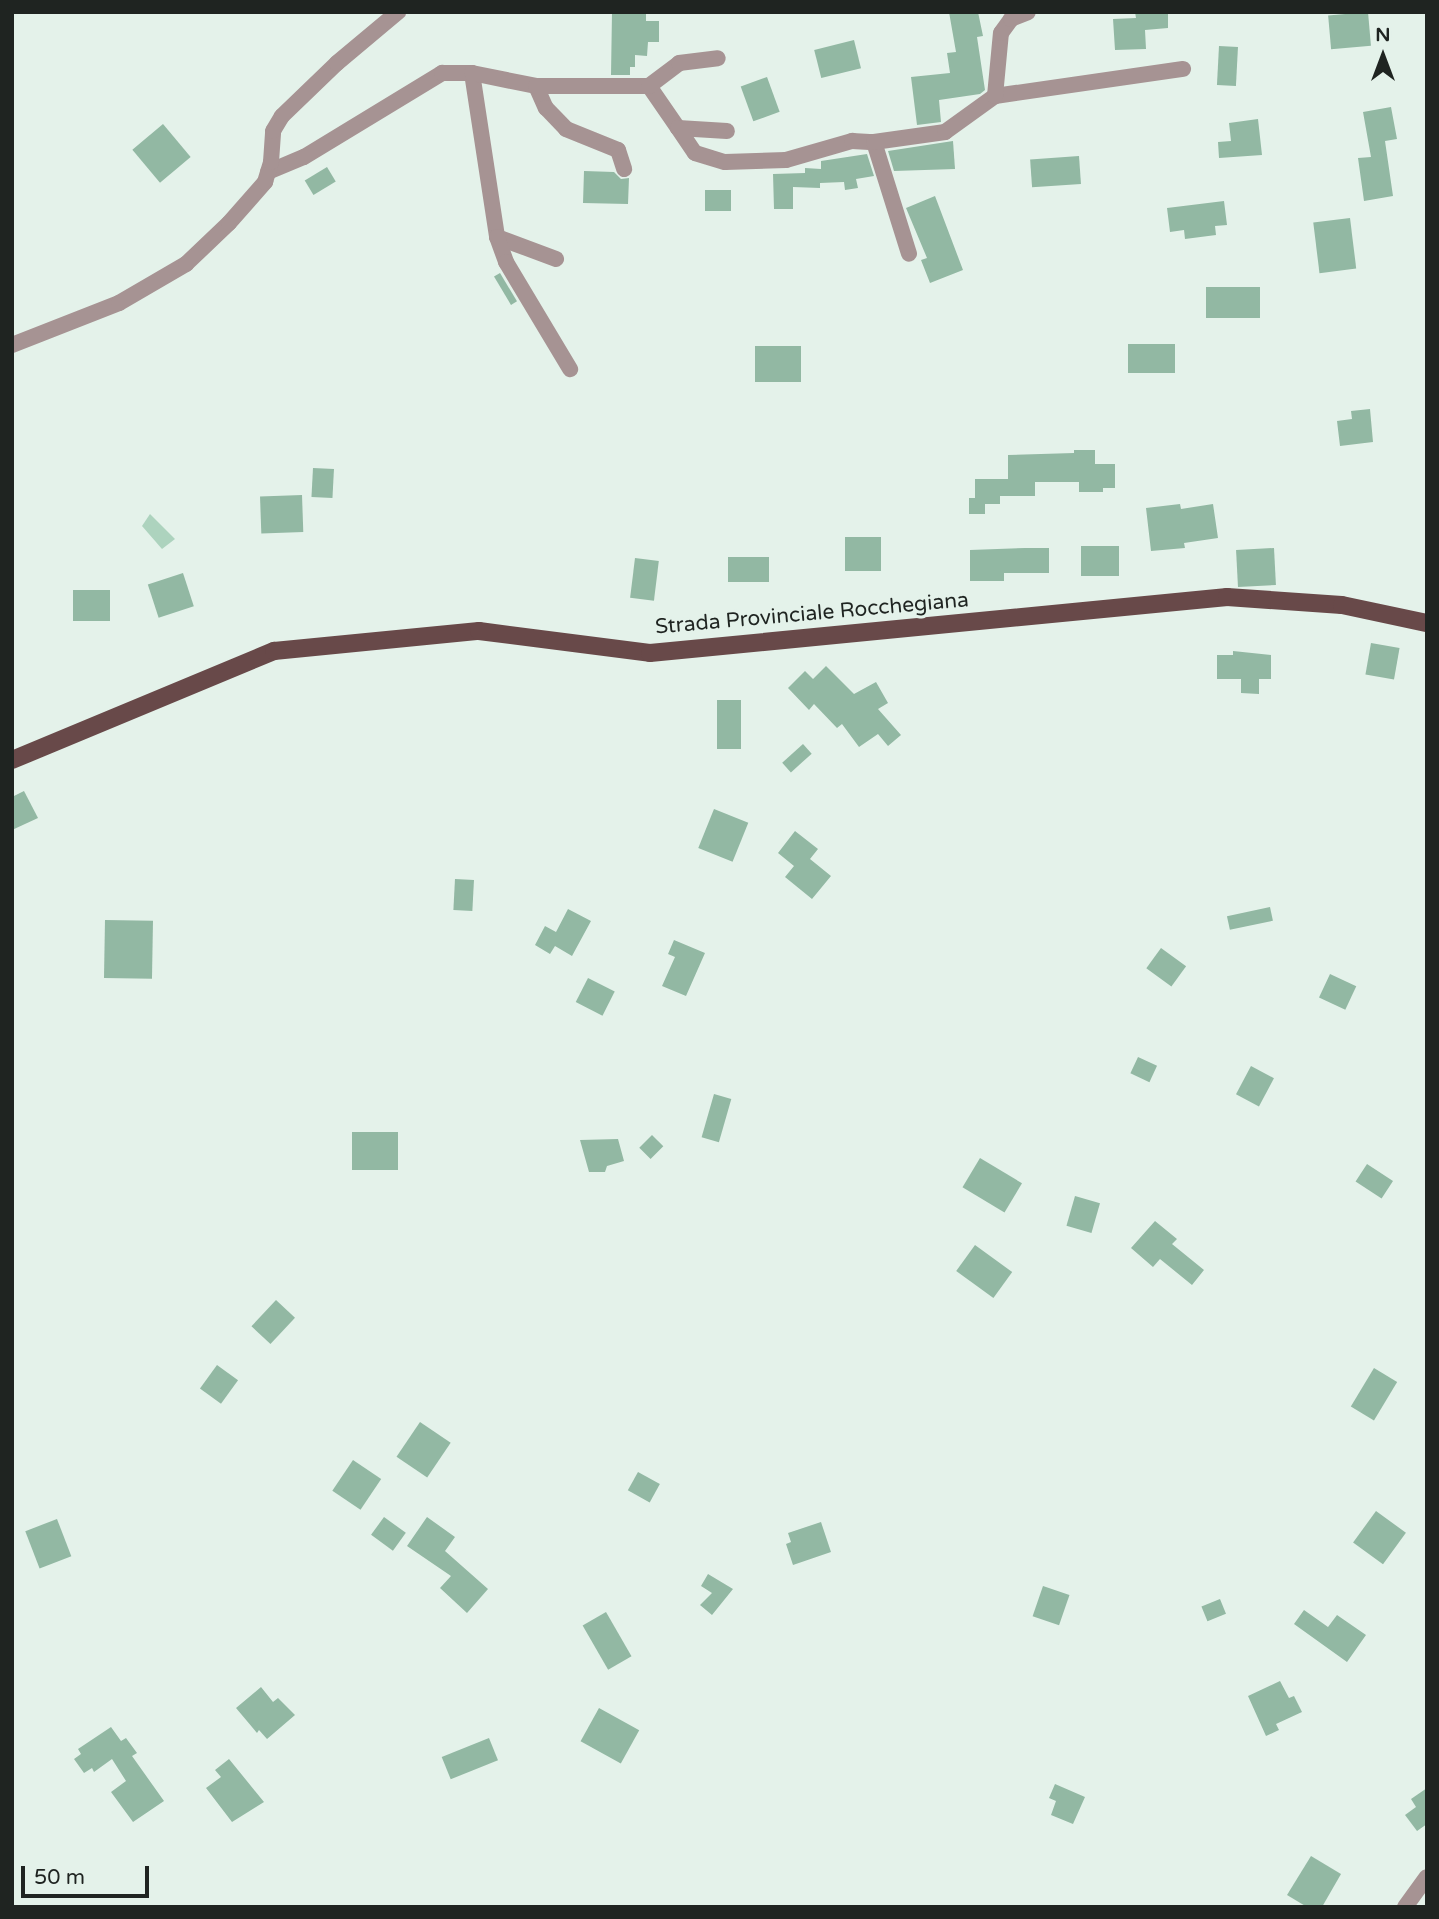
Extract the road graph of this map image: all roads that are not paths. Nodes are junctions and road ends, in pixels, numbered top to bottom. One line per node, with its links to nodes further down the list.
1 (398, 12): 13 (street)
2 (1028, 12): 8 (street)
3 (718, 58): 7 (street)
4 (1183, 69): 8 (street)
5 (472, 72): 6 (street); 13 (street); 14 (street)
6 (536, 86): 7 (street); 12 (street)
7 (649, 86): 9 (street)
8 (995, 96): 11 (street)
9 (678, 128): 10 (street); 11 (street)
10 (727, 131)
11 (874, 142): 15 (street)
12 (624, 169)
13 (268, 172): 17 (street)
14 (497, 237): 16 (street); 18 (street)
15 (909, 254)
16 (556, 259)
17 (12, 345)
18 (570, 369)
19 (1427, 623): 20 (main road, Strada Provinciale Rocchegiana)
20 (12, 760)
21 (1427, 1877): 22 (street)
22 (1405, 1907)

